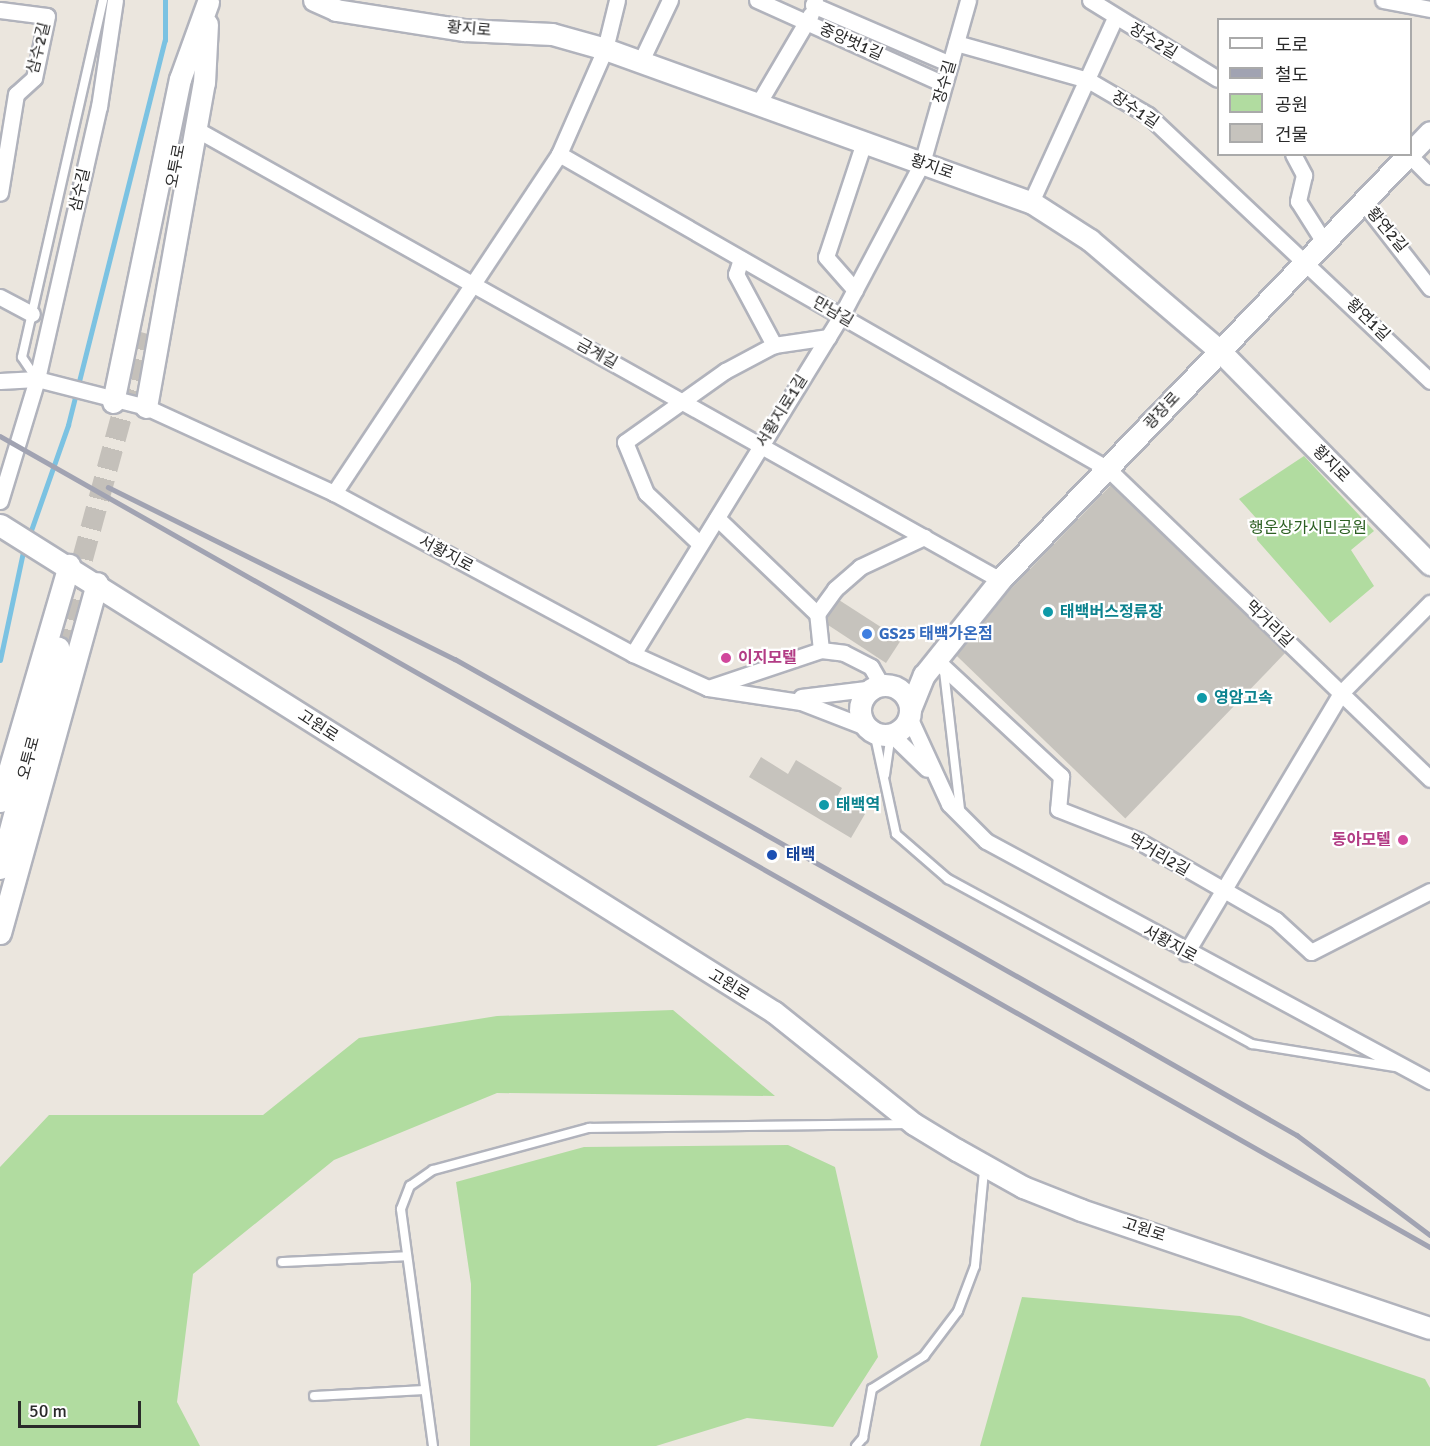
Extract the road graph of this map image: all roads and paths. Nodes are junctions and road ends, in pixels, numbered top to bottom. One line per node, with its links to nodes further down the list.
1 (103, 0): 44 (lane)
2 (115, 0): 50 (street, 삼수길)
3 (314, 0): 17 (street, 황지로)
4 (617, 0): 17 (street)
5 (670, 0): 18 (street)
6 (757, 0): 15 (street, 중앙벗1길)
7 (968, 0): 16 (street, 장수길)
8 (1089, 0): 14 (street, 장수2길)
9 (1383, 0): 12 (street)
10 (209, 1): 24 (street); 46 (street, 오투로); 53 (street)
11 (814, 3): 15 (street); 19 (street)
12 (1430, 9)
13 (0, 10): 34 (street, 삼수2길)
14 (1116, 18): 20 (street, 장수2길); 21 (street)
15 (809, 22): 22 (street, 중앙벗1길); 23 (street)
16 (956, 43): 19 (street, 장수길); 21 (street, 장수1길)
17 (605, 49): 18 (street, 황지로); 28 (street)
18 (641, 62): 23 (street, 황지로)
19 (950, 64): 22 (street, 장수길)
20 (1217, 78)
21 (1088, 80): 35 (street); 39 (street, 장수1길)
22 (944, 84): 32 (street, 장수길)
23 (758, 104): 26 (street, 황지로)
24 (194, 128): 40 (street, 금계길); 55 (street)
25 (1430, 132): 27 (street, 광장로)
26 (864, 142): 32 (street, 황지로); 42 (street)
27 (1412, 151)
28 (559, 154): 38 (street, 만남길); 40 (street)
29 (1294, 156): 37 (street)
30 (1407, 156): 36 (street, 광장로)
31 (1411, 156): 33 (street)
32 (922, 163): 35 (street, 황지로); 42 (street, 서황지로1길)
33 (1430, 176)
34 (0, 193)
35 (1031, 201): 49 (street, 황지로)
36 (1363, 201): 37 (street, 광장로); 41 (street, 황연2길)
37 (1324, 242): 39 (street, 광장로)
38 (741, 259): 45 (street, 만남길); 48 (street)
39 (1306, 260): 49 (street, 광장로); 52 (street, 황연1길)
40 (472, 284): 54 (street, 금계길); 58 (street)
41 (1430, 288)
42 (855, 290): 45 (street, 서황지로1길)
43 (0, 297): 44 (street)
44 (32, 314): 50 (lane)
45 (841, 316): 47 (street, 서황지로1길); 57 (street, 만남길)
46 (144, 333)
47 (828, 337): 48 (street); 56 (street, 서황지로1길)
48 (774, 345): 54 (street)
49 (1219, 350): 57 (street, 광장로); 65 (street, 황지로)
50 (37, 379): 51 (street, 서황지로); 53 (street, 서황지로); 59 (street, 삼수길)
51 (0, 381)
52 (1430, 381)
53 (113, 402): 55 (street, 서황지로)
54 (685, 403): 56 (street, 금계길); 63 (street)
55 (146, 406): 58 (street, 서황지로)
56 (761, 446): 60 (street, 서황지로1길); 62 (street, 금계길)
57 (1108, 469): 66 (street, 광장로); 76 (street, 먹거리길)
58 (334, 494): 72 (street, 서황지로)
59 (0, 501)
60 (717, 518): 63 (street, 서황지로1길); 69 (street)
61 (0, 525): 64 (street, 고원로)
62 (924, 537): 66 (street, 금계길); 69 (street)
63 (700, 544): 72 (street, 서황지로1길)
64 (66, 563): 67 (street, 고원로); 83 (street)
65 (1430, 564)
66 (1000, 579): 73 (street, 광장로)
67 (97, 583): 88 (street); 92 (street, 고원로)
68 (1430, 603): 76 (street)
69 (817, 614): 71 (street)
70 (58, 648): 85 (street, 오투로)
71 (821, 650): 74 (street); 75 (street)
72 (633, 654): 75 (street, 서황지로)
73 (930, 667): 74 (street); 78 (street, 광장로); 84 (lane); 87 (street, 먹거리2길)
74 (882, 686): 77 (street); 78 (street); 79 (street)
75 (708, 687): 77 (street, 서황지로)
76 (1341, 693): 81 (street, 먹거리길); 87 (street)
77 (780, 699): 79 (street, 서황지로)
78 (910, 713): 79 (street); 80 (street)
79 (878, 731): 80 (street); 82 (lane); 82 (lane)
80 (934, 778): 84 (street, 서황지로)
81 (1430, 779)
82 (884, 789): 90 (lane)
83 (0, 801)
84 (967, 825): 89 (street, 서황지로)
85 (0, 868)
86 (1430, 891): 87 (street, 먹거리2길)
87 (1222, 893): 89 (street)
88 (0, 933)
89 (1186, 953): 90 (street, 서황지로)
90 (1416, 1072): 91 (street, 서황지로)
91 (1430, 1081)
92 (914, 1124): 93 (street, 고원로); 94 (lane)
93 (984, 1165): 96 (street, 고원로); 100 (lane)
94 (407, 1256): 95 (lane); 97 (lane)
95 (282, 1262)
96 (1430, 1328)
97 (425, 1390): 98 (lane); 99 (lane)
98 (314, 1396)
99 (433, 1446)
100 (856, 1446)

